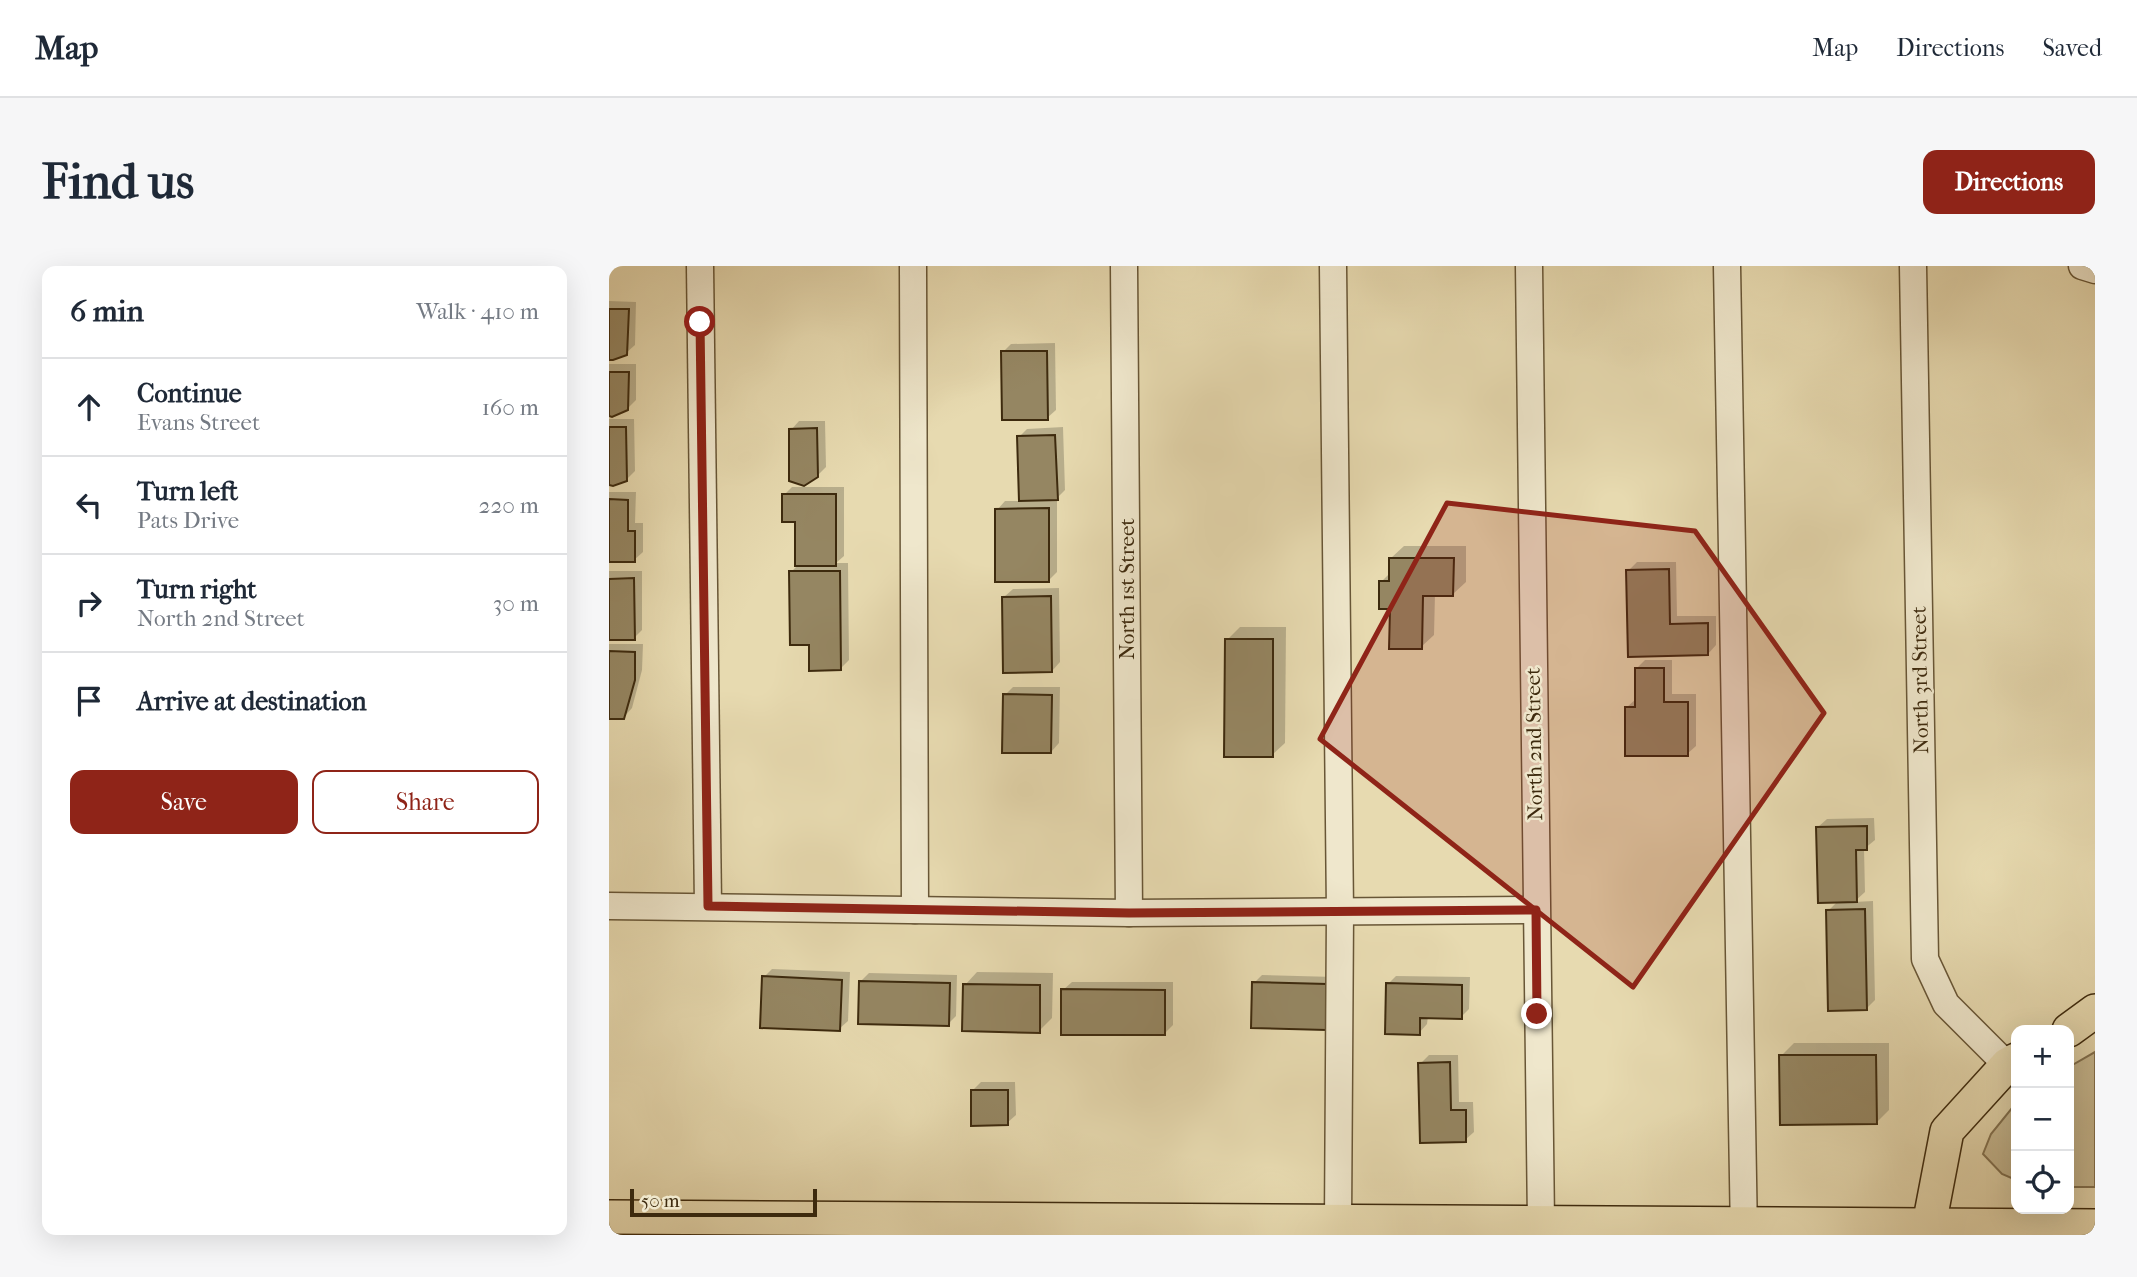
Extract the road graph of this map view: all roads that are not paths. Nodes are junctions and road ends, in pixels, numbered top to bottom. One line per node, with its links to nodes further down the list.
1 (700, 266): 9 (street)
2 (913, 266): 10 (street)
3 (1124, 266): 13 (street, North 1st Street)
4 (1333, 266): 12 (street)
5 (1529, 266): 11 (street, North 2nd Street)
6 (1727, 266): 22 (street)
7 (1913, 266): 16 (street, North 3rd Street)
8 (609, 906): 9 (street)
9 (708, 906): 10 (street)
10 (915, 909): 13 (street)
11 (1536, 910): 12 (street); 19 (street, North 2nd Street)
12 (1340, 912): 13 (street); 18 (street)
13 (1129, 913)
14 (2095, 1011): 15 (main road)
15 (2074, 1026)
16 (2011, 1063): 23 (main road)
17 (609, 1217): 21 (main road)
18 (1338, 1222): 19 (main road); 21 (main road)
19 (1541, 1223): 22 (main road)
20 (2095, 1226): 23 (main road)
21 (1030, 1228)
22 (1743, 1230): 23 (main road)
23 (1929, 1230)

